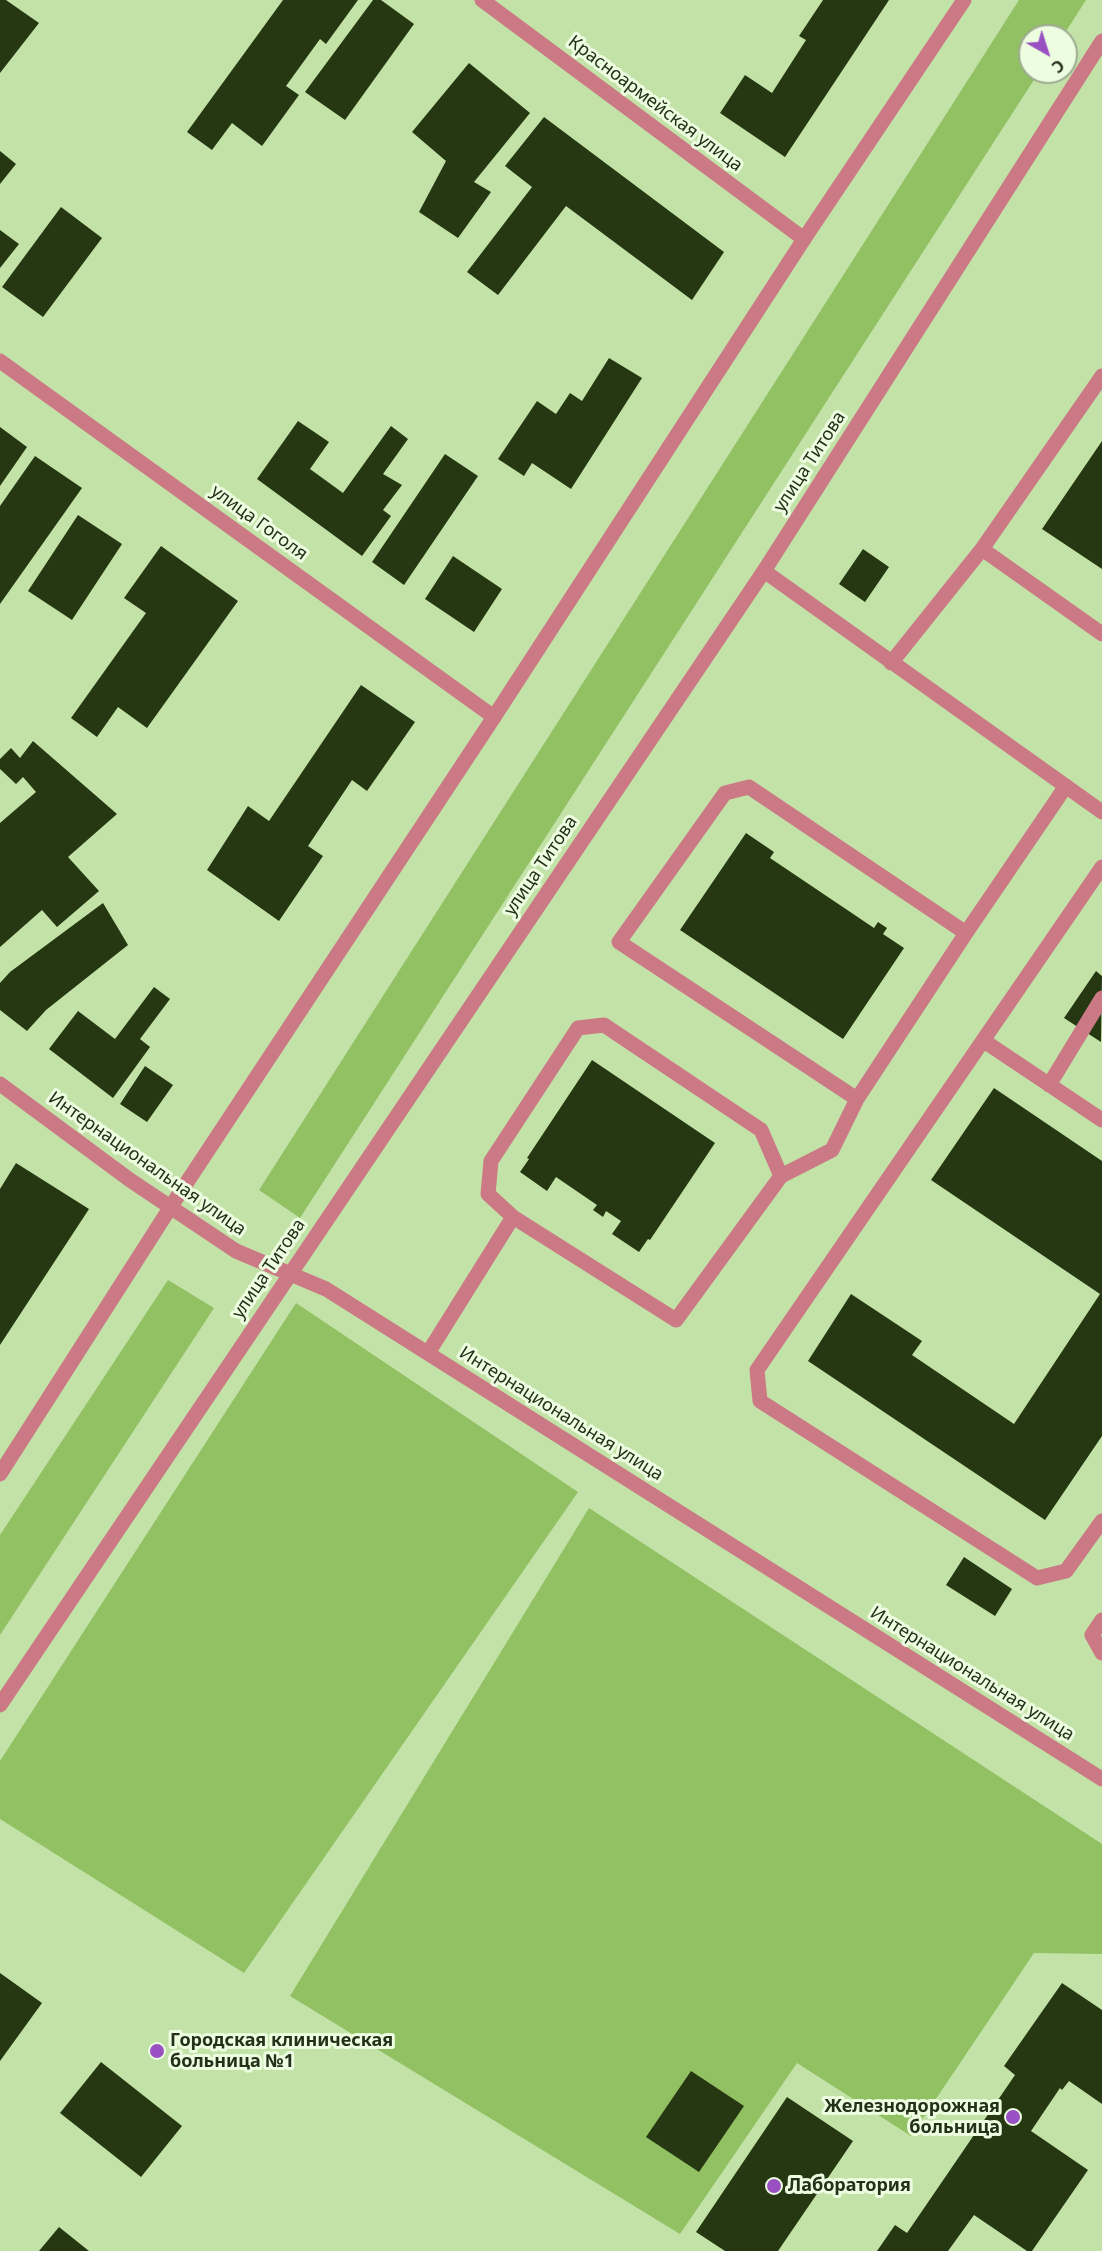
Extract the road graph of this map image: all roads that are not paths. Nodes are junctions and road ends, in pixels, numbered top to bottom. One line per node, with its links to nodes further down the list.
1 (482, 0): 4 (street, Красноармейская улица)
2 (964, 0): 4 (street)
3 (1102, 41): 8 (street, улица Титова)
4 (804, 239): 11 (street)
5 (0, 361): 11 (street, улица Гоголя)
6 (1102, 376): 7 (street)
7 (982, 549): 9 (street); 10 (street)
8 (764, 571): 10 (street); 25 (street, улица Титова)
9 (1102, 634)
10 (891, 663): 12 (street)
11 (494, 717): 23 (street)
12 (1066, 786): 13 (street); 15 (street)
13 (1102, 812)
14 (1102, 867): 17 (street)
15 (966, 933): 20 (street); 20 (street)
16 (1102, 998): 19 (street)
17 (984, 1041): 19 (street); 28 (street)
18 (0, 1084): 23 (street, Интернациональная улица)
19 (1049, 1085): 21 (street)
20 (857, 1099): 22 (street)
21 (1102, 1120)
22 (781, 1176): 24 (street); 24 (street)
23 (170, 1208): 25 (street, Интернациональная улица); 27 (street)
24 (513, 1218): 26 (street)
25 (290, 1273): 26 (street, Интернациональная улица); 31 (street, улица Титова)
26 (428, 1353): 32 (street, Интернациональная улица)
27 (0, 1474)
28 (1102, 1521)
29 (1102, 1620): 30 (street)
30 (1102, 1653)
31 (0, 1705)
32 (1102, 1779)

